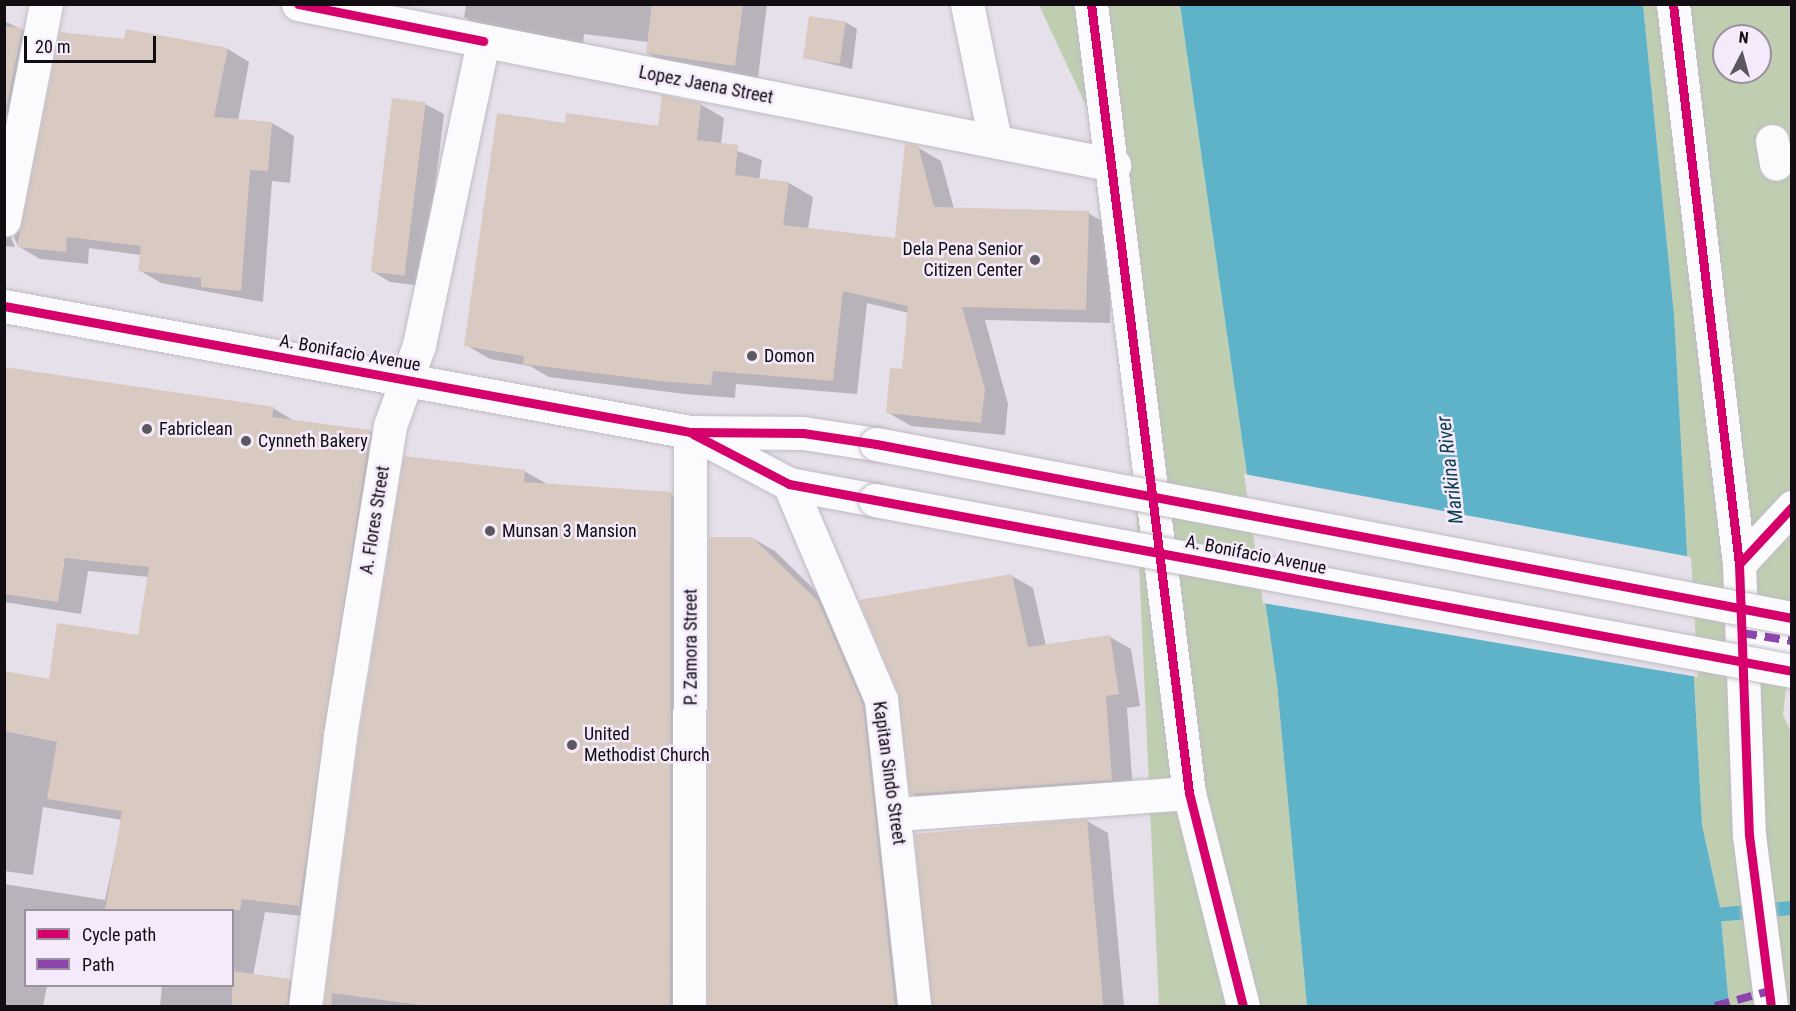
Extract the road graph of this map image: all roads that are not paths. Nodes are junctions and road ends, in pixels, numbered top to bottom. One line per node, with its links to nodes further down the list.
1 (46, 4): 9 (street)
2 (298, 4): 6 (street, Lopez Jaena Street)
3 (967, 4): 7 (street)
4 (1091, 4): 8 (street)
5 (1674, 4): 15 (street)
6 (483, 41): 7 (street, Lopez Jaena Street); 11 (street, A. Flores Street)
7 (994, 141): 8 (street, Lopez Jaena Street)
8 (1114, 165): 20 (street)
9 (4, 220)
10 (4, 306): 11 (street, A. Bonifacio Avenue)
11 (406, 380): 12 (street, A. Bonifacio Avenue); 22 (street, A. Flores Street)
12 (690, 432): 13 (street, A. Bonifacio Avenue); 16 (street, A. Bonifacio Avenue, bridge); 23 (street, P. Zamora Street)
13 (789, 484): 19 (street, A. Bonifacio Avenue, bridge); 21 (street, Kapitan Sindo Street)
14 (1791, 507): 15 (street)
15 (1739, 564): 17 (street)
16 (1791, 618)
17 (1742, 633): 18 (street); 26 (street)
18 (1791, 641)
19 (1791, 671)
20 (1189, 793): 21 (street); 25 (street)
21 (896, 814): 24 (street, Kapitan Sindo Street)
22 (304, 1006)
23 (689, 1006)
24 (914, 1006)
25 (1243, 1006)
26 (1771, 1006)

